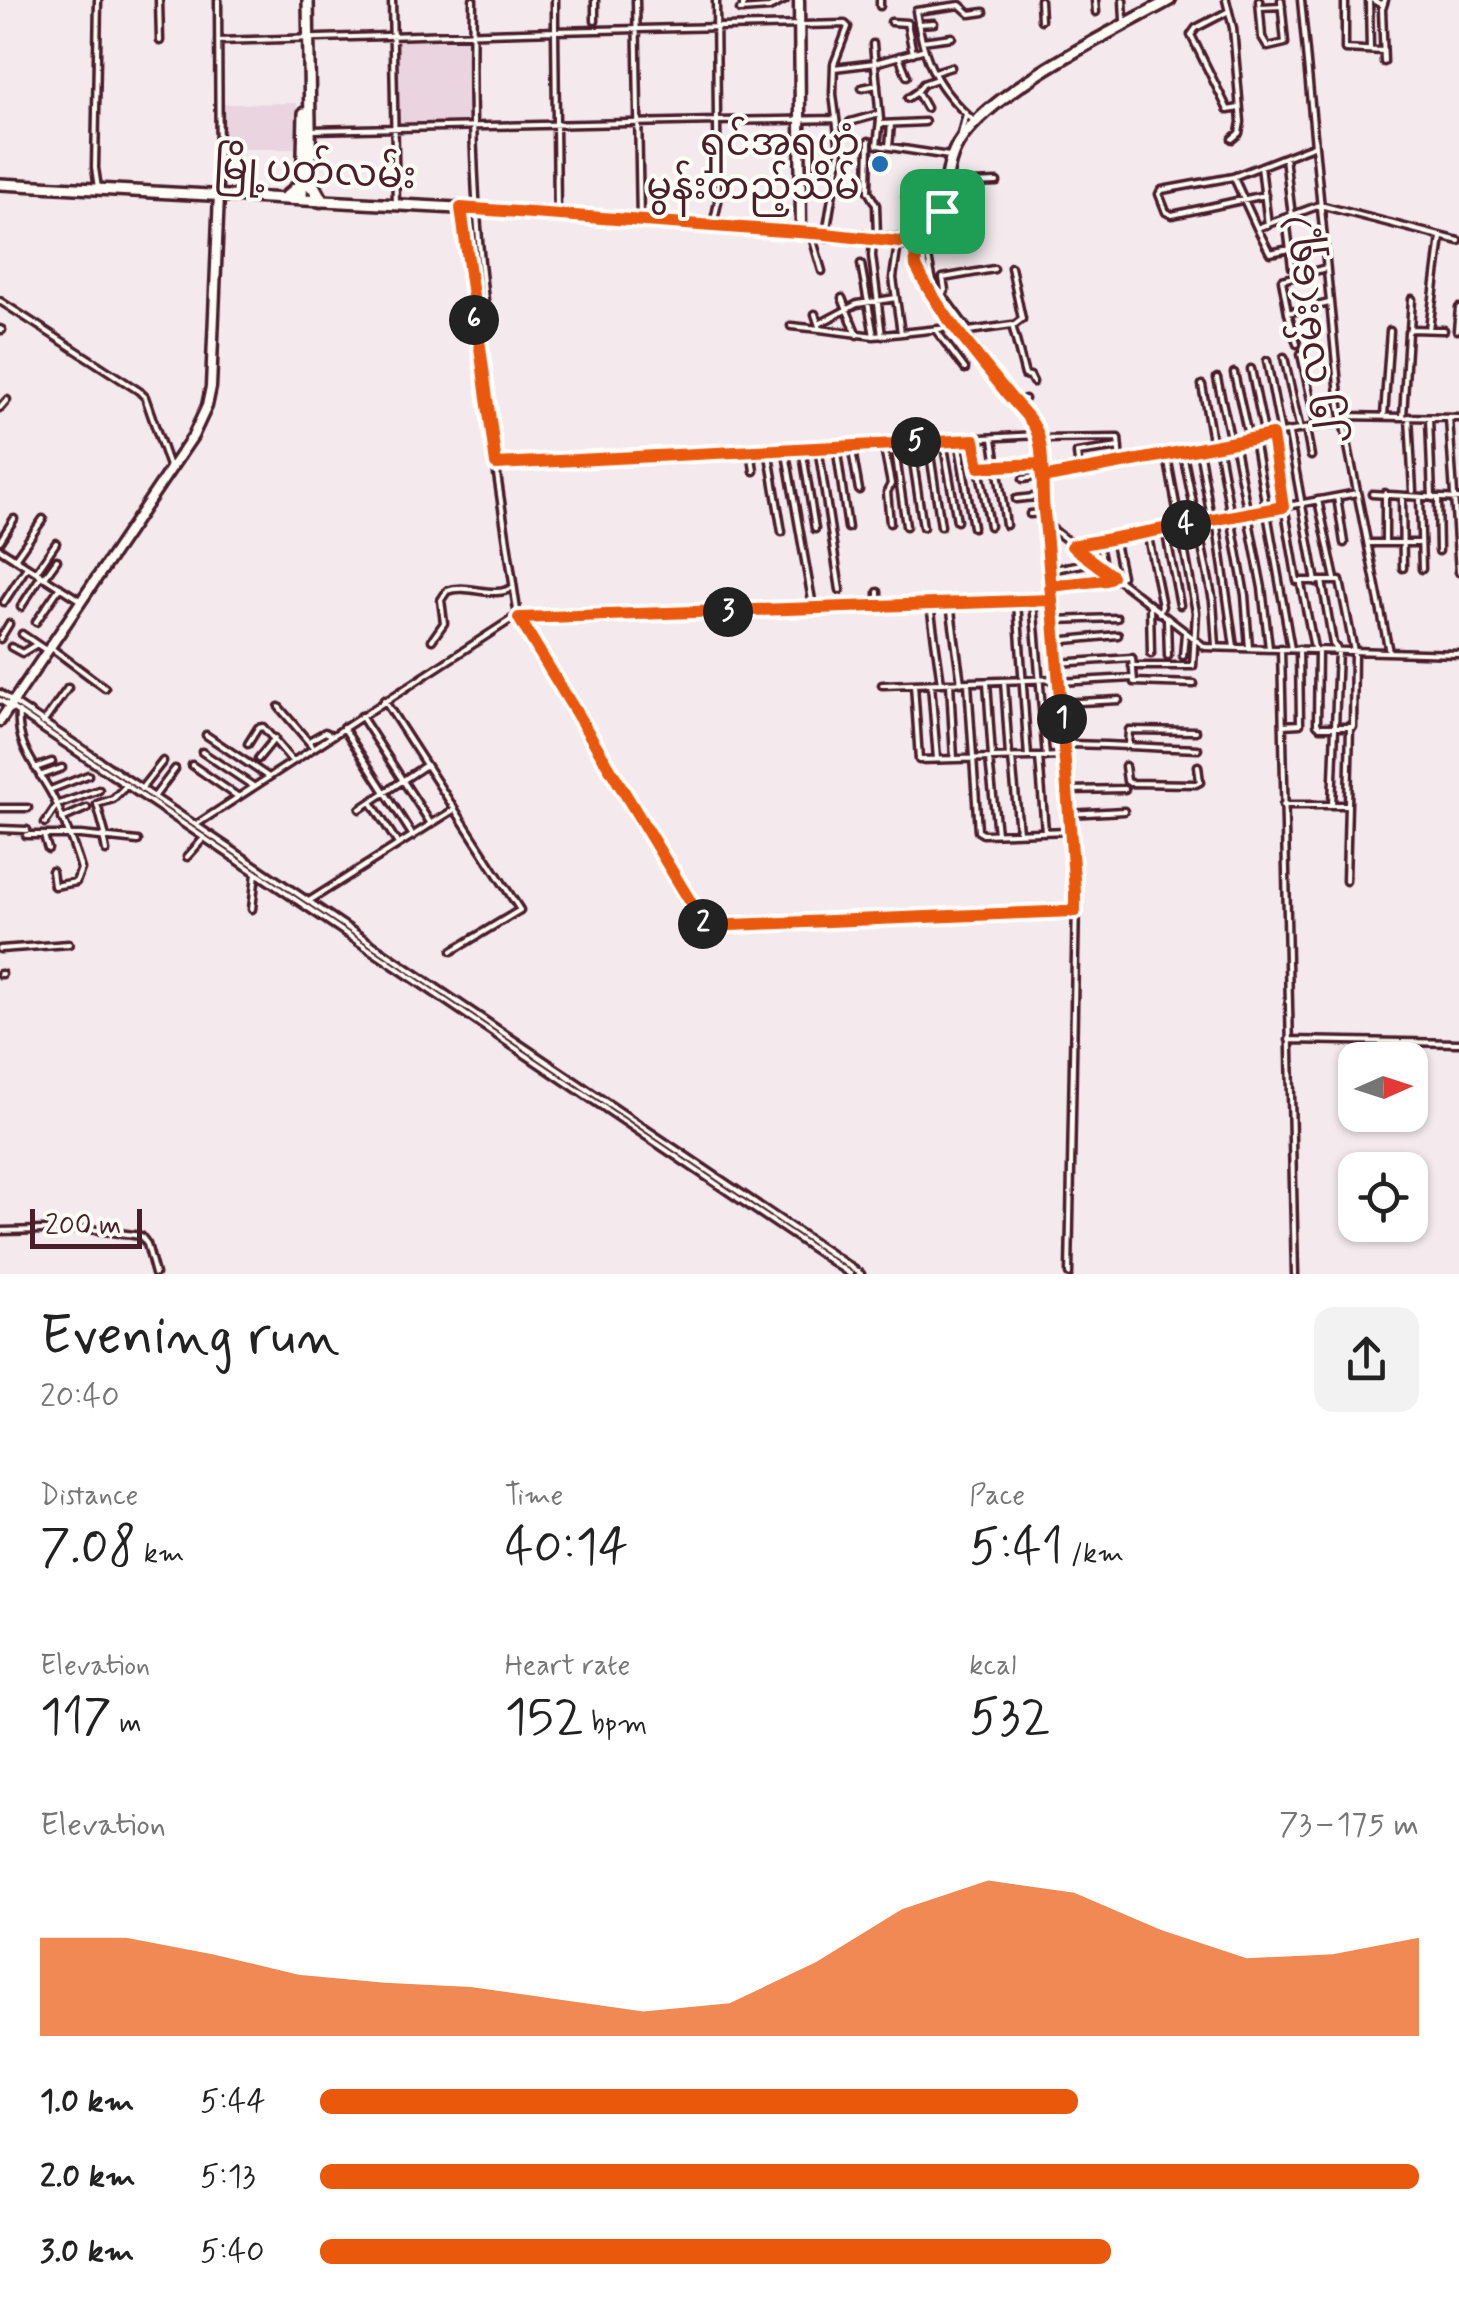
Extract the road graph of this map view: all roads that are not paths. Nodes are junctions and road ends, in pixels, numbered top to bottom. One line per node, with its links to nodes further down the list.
1 (98, 0): 94 (street)
2 (160, 0): 45 (street)
3 (218, 0): 46 (street)
4 (305, 0): 43 (main road)
5 (392, 0): 42 (street)
6 (473, 0): 41 (street)
7 (555, 0): 39 (street)
8 (594, 0): 32 (street)
9 (636, 0): 40 (street)
10 (716, 0): 38 (street)
11 (742, 0): 12 (street)
12 (785, 0)
13 (799, 0): 34 (street)
14 (923, 0): 27 (street)
15 (1040, 0): 31 (street)
16 (1095, 0): 30 (street)
17 (1123, 0): 37 (street)
18 (1170, 0): 37 (main road)
19 (1226, 0): 28 (street)
20 (1259, 0): 26 (street)
21 (1301, 0): 84 (street, ၂၅ လမ်း(ရှေ့))
22 (1344, 0): 52 (street)
23 (1371, 0): 24 (street); 52 (street)
24 (1384, 1): 50 (street)
25 (1281, 3): 26 (street); 26 (street)
26 (1260, 8)
27 (923, 10): 29 (street); 35 (street)
28 (1229, 11): 65 (street); 65 (street)
29 (984, 12)
30 (1096, 12)
31 (1041, 20)
32 (595, 21)
33 (890, 22): 51 (street)
34 (799, 24): 38 (street); 57 (street); 68 (street)
35 (918, 24): 36 (street); 47 (street)
36 (934, 24)
37 (1124, 24): 74 (main road)
38 (716, 28): 40 (street); 70 (street)
39 (555, 31): 40 (street); 41 (street); 75 (street)
40 (637, 31): 71 (street)
41 (472, 34): 42 (street); 78 (street)
42 (392, 36): 43 (street); 79 (street)
43 (306, 37): 46 (street); 80 (main road); 85 (main road)
44 (952, 37): 47 (street)
45 (160, 41)
46 (218, 41): 96 (street)
47 (920, 41): 49 (street)
48 (873, 44): 55 (street)
49 (922, 50): 51 (street); 59 (street)
50 (1384, 51): 52 (street); 54 (street)
51 (913, 52): 53 (street)
52 (1370, 52)
53 (899, 56): 55 (street); 58 (street)
54 (1384, 62)
55 (875, 63): 57 (street); 60 (street)
56 (951, 66): 59 (street)
57 (834, 68): 69 (street)
58 (907, 76)
59 (936, 76): 62 (street); 67 (street)
60 (877, 85): 61 (street); 66 (street)
61 (862, 88)
62 (917, 92): 63 (street); 64 (street)
63 (908, 98)
64 (926, 108)
65 (1239, 108): 81 (street)
66 (880, 114): 72 (street); 76 (street)
67 (966, 114): 74 (street); 82 (street)
68 (799, 119): 69 (street); 70 (street); 113 (street)
69 (837, 120): 114 (street)
70 (717, 121): 71 (street); 111 (street)
71 (638, 122): 75 (street); 109 (street)
72 (850, 122)
73 (925, 122): 77 (street)
74 (975, 122): 82 (main road)
75 (555, 124): 78 (street); 107 (street)
76 (880, 124): 77 (street); 86 (street)
77 (891, 124): 86 (street)
78 (474, 126): 79 (street); 105 (street)
79 (394, 129): 80 (street); 102 (street)
80 (311, 130): 85 (main road)
81 (1232, 139)
82 (960, 140): 87 (main road)
83 (869, 141): 116 (street)
84 (1314, 146): 88 (street); 103 (street, ၂၅ လမ်း(ရှေ့))
85 (308, 147): 91 (main road)
86 (889, 147): 87 (street)
87 (951, 156): 95 (main road)
88 (1285, 157): 89 (street); 108 (street)
89 (1261, 166): 90 (street); 97 (street)
90 (1233, 177): 101 (street); 101 (street)
91 (308, 181): 98 (highway); 100 (highway); 100 (main road)
92 (996, 182): 95 (street)
93 (0, 184): 94 (main road, မြို့ပတ်လမ်း)
94 (98, 188): 96 (main road, မြို့ပတ်လမ်း)
95 (943, 189): 99 (street); 106 (main road)
96 (219, 194): 98 (main road, မြို့ပတ်လမ်း); 211 (street)
97 (1264, 195): 101 (street); 110 (street)
98 (287, 197): 100 (main road, မြို့ပတ်လမ်း)
99 (906, 198)
100 (312, 200): 102 (main road, မြို့ပတ်လမ်း)
101 (1243, 200): 112 (street)
102 (396, 204): 104 (main road, မြို့ပတ်လမ်း)
103 (1320, 206): 108 (street); 115 (street); 118 (street, ၂၅ လမ်း(ရှေ့))
104 (461, 208): 105 (main road, မြို့ပတ်လမ်း); 207 (street)
105 (476, 208): 107 (main road, မြို့ပတ်လမ်း); 133 (street)
106 (942, 211): 119 (main road, မြို့ပတ်လမ်း); 120 (street)
107 (557, 214): 109 (main road, မြို့ပတ်လမ်း)
108 (1289, 217): 110 (street); 121 (street)
109 (640, 221): 111 (main road, မြို့ပတ်လမ်း)
110 (1268, 225): 112 (street)
111 (713, 226): 113 (main road, မြို့ပတ်လမ်း)
112 (1257, 228): 121 (street)
113 (806, 232): 114 (main road, မြို့ပတ်လမ်း); 128 (street)
114 (826, 234): 116 (main road, မြို့ပတ်လမ်း)
115 (1440, 236): 117 (street); 147 (street)
116 (875, 240): 119 (main road, မြို့ပတ်လမ်း); 134 (street)
117 (1459, 241)
118 (1324, 242): 121 (street); 126 (street, ၂၅ လမ်း(ရှေ့))
119 (895, 243): 122 (street); 131 (street)
120 (926, 246): 122 (street); 129 (street)
121 (1290, 248): 125 (street)
122 (915, 250): 145 (street)
123 (861, 264): 136 (street)
124 (1011, 267): 143 (street)
125 (1292, 267)
126 (1326, 268): 137 (street, ၂၅ လမ်း(ရှေ့)); 140 (street)
127 (994, 269): 129 (street)
128 (822, 270)
129 (942, 294): 143 (street)
130 (842, 298): 139 (street)
131 (896, 298): 134 (street); 152 (street)
132 (1412, 299): 148 (street)
133 (485, 300)
134 (879, 300): 136 (street); 155 (street)
135 (0, 301): 211 (street)
136 (866, 301): 139 (street); 154 (street)
137 (1329, 303): 140 (street); 175 (street, ၂၅ လမ်း(ရှေ့))
138 (1459, 308): 150 (street)
139 (846, 309): 144 (street); 153 (street)
140 (1288, 313): 156 (street)
141 (815, 314): 144 (street)
142 (792, 326): 144 (street)
143 (1013, 326): 164 (street)
144 (820, 327): 153 (street)
145 (957, 327): 146 (street); 168 (street)
146 (934, 329): 152 (street); 160 (street)
147 (1429, 329): 148 (street); 149 (street)
148 (1410, 330): 171 (street)
149 (1444, 330)
150 (1457, 330)
151 (1390, 331): 170 (street)
152 (901, 332): 155 (street)
153 (857, 335): 154 (street)
154 (874, 336): 155 (street)
155 (882, 336)
156 (1298, 344)
157 (1302, 354): 176 (street)
158 (1284, 357): 177 (street)
159 (1267, 361): 179 (street)
160 (965, 369)
161 (1250, 369): 182 (street)
162 (1234, 373): 184 (street)
163 (1217, 378): 191 (street)
164 (1033, 382)
165 (1202, 384): 196 (street)
166 (1024, 399): 168 (street)
167 (7, 400): 169 (street)
168 (1014, 402): 181 (street)
169 (0, 408)
170 (1384, 416): 171 (street); 175 (street)
171 (1406, 416): 172 (street); 217 (street)
172 (1429, 417): 173 (street); 225 (street)
173 (1449, 418): 174 (street); 227 (street)
174 (1459, 418)
175 (1342, 419): 176 (street); 218 (street, ၂၅ လမ်း(ရှေ့))
176 (1317, 427): 177 (street)
177 (1303, 430): 178 (street); 205 (street)
178 (1289, 432): 179 (street); 229 (street)
179 (1281, 434): 180 (street)
180 (1272, 435): 182 (street); 230 (street)
181 (1038, 437): 183 (street); 199 (street); 208 (street)
182 (1265, 437): 184 (street)
183 (993, 439): 186 (street); 210 (street)
184 (1251, 439): 191 (street); 231 (street)
185 (958, 440): 186 (street); 187 (street); 249 (street)
186 (974, 440): 209 (street)
187 (943, 441): 189 (street); 239 (street)
188 (910, 442): 189 (street); 190 (street); 248 (street)
189 (928, 442): 245 (street)
190 (894, 443): 192 (street); 244 (street)
191 (1233, 443): 196 (street); 233 (street)
192 (883, 444): 193 (street); 241 (street)
193 (851, 445): 195 (street); 216 (street)
194 (818, 446): 195 (street); 198 (street); 285 (street)
195 (836, 446): 250 (street)
196 (1216, 446): 201 (street); 235 (street)
197 (785, 448): 198 (street); 200 (street); 298 (street)
198 (802, 448): 251 (street)
199 (1119, 448): 206 (street); 213 (street)
200 (768, 449): 202 (street); 253 (street)
201 (1199, 449): 203 (street); 238 (street)
202 (751, 450): 207 (street); 212 (street)
203 (1182, 452): 204 (street); 240 (street)
204 (1166, 455): 206 (street); 247 (street)
205 (1311, 456)
206 (1120, 463): 213 (street)
207 (496, 464): 283 (street)
208 (1040, 464): 210 (street); 215 (street)
209 (979, 467): 210 (street); 246 (street)
210 (997, 467): 243 (street)
211 (170, 471): 289 (street)
212 (754, 471)
213 (1079, 471): 215 (street)
214 (1023, 478): 215 (street)
215 (1042, 478): 221 (street)
216 (858, 490)
217 (1413, 491)
218 (1358, 492): 222 (street); 261 (street, ၂၅ လမ်း(ရှေ့))
219 (1372, 494): 220 (street)
220 (1384, 494): 223 (street); 262 (street)
221 (1043, 496): 226 (street); 232 (street)
222 (1337, 497): 228 (street); 260 (street)
223 (1402, 497): 224 (street); 263 (street)
224 (1420, 498): 225 (street); 258 (street)
225 (1435, 498): 227 (street); 266 (street)
226 (1016, 499)
227 (1456, 499): 275 (street)
228 (1318, 500): 229 (street); 279 (street)
229 (1301, 503): 230 (street); 280 (street)
230 (1283, 507): 231 (street); 281 (street)
231 (1265, 510): 233 (street); 320 (street)
232 (1044, 513): 234 (street); 242 (street)
233 (1248, 513): 235 (street); 318 (street)
234 (1030, 514)
235 (1230, 516): 238 (street); 317 (street)
236 (43, 518): 267 (street)
237 (14, 520): 256 (street)
238 (1214, 520): 240 (street); 316 (street)
239 (957, 521)
240 (1197, 522): 247 (street); 315 (street)
241 (890, 523)
242 (1046, 523): 264 (street); 274 (street)
243 (1006, 525)
244 (906, 526)
245 (940, 526)
246 (990, 526)
247 (1179, 526): 252 (street); 311 (street)
248 (923, 527)
249 (972, 527)
250 (848, 528)
251 (815, 529)
252 (1165, 529): 254 (street); 294 (street)
253 (782, 532)
254 (1147, 532): 255 (street); 299 (street)
255 (1114, 538): 257 (street); 278 (street)
256 (0, 541)
257 (1098, 541): 264 (street); 269 (street)
258 (1421, 542): 263 (street); 273 (street)
259 (56, 543): 276 (street)
260 (1344, 543)
261 (1368, 543): 262 (street); 326 (street, ၂၅ လမ်း(ရှေ့))
262 (1385, 543): 263 (street)
263 (1402, 543): 272 (street)
264 (1072, 546): 270 (street)
265 (0, 549): 267 (street)
266 (1439, 551)
267 (15, 559): 271 (street)
268 (58, 560): 276 (street)
269 (1102, 560)
270 (1094, 562): 274 (street); 277 (street)
271 (27, 567): 276 (street); 291 (street)
272 (1403, 568)
273 (1422, 569)
274 (1049, 570): 282 (street)
275 (1459, 572)
276 (40, 575): 284 (street); 297 (street)
277 (1112, 576): 282 (street); 296 (street)
278 (1122, 576)
279 (1335, 579): 280 (street); 325 (street)
280 (1319, 581): 281 (street); 324 (street)
281 (1301, 584): 323 (street)
282 (1050, 586): 288 (street)
283 (513, 587): 300 (street); 310 (street)
284 (60, 588): 289 (street); 304 (street)
285 (840, 590)
286 (878, 592): 295 (street)
287 (1033, 600): 288 (street); 290 (street); 334 (street)
288 (1052, 600): 303 (street)
289 (81, 601): 321 (street)
290 (1017, 601): 293 (street); 335 (street)
291 (4, 602)
292 (930, 604): 293 (street); 295 (street); 343 (street)
293 (950, 604): 339 (street)
294 (1180, 605)
295 (878, 606): 298 (street)
296 (1150, 606): 299 (street); 327 (street)
297 (21, 607)
298 (813, 608): 300 (street)
299 (1160, 613): 302 (street)
300 (518, 617): 350 (street); 446 (street)
301 (1117, 618): 303 (street)
302 (1167, 619): 306 (street); 329 (street)
303 (1054, 620): 312 (street)
304 (36, 622)
305 (9, 624): 309 (street)
306 (1185, 633): 311 (street); 330 (street)
307 (22, 634): 313 (street)
308 (1118, 635): 312 (street)
309 (0, 639)
310 (432, 640)
311 (1194, 640): 315 (street); 332 (street)
312 (1055, 641): 331 (street)
313 (36, 644): 314 (street); 321 (street)
314 (11, 646)
315 (1216, 646): 316 (street)
316 (1234, 647): 317 (street)
317 (1249, 648): 318 (street)
318 (1269, 648): 319 (street)
319 (1281, 648): 320 (street); 358 (street)
320 (1290, 648): 322 (street)
321 (48, 649): 348 (street); 353 (street)
322 (1299, 649): 323 (street); 358 (street)
323 (1316, 649): 324 (street); 360 (street)
324 (1338, 650): 325 (street); 360 (street)
325 (1354, 650): 326 (street); 361 (street)
326 (1389, 652): 328 (street)
327 (1151, 654)
328 (1459, 654)
329 (1168, 656)
330 (1182, 656)
331 (1057, 663): 332 (street); 336 (street)
332 (1132, 666): 333 (street)
333 (1133, 678): 336 (street); 345 (street)
334 (1040, 679): 335 (street); 336 (street); 376 (street)
335 (1022, 680): 337 (street); 374 (street)
336 (1059, 680): 352 (street)
337 (1004, 681): 338 (street); 378 (street)
338 (986, 682): 340 (street); 377 (street)
339 (961, 683): 340 (street); 344 (street)
340 (968, 683): 380 (street)
341 (914, 684): 342 (street); 346 (street); 382 (street)
342 (931, 684): 343 (street); 382 (street)
343 (942, 684): 344 (street)
344 (950, 684): 383 (street)
345 (1194, 684)
346 (882, 685)
347 (68, 688): 357 (street)
348 (104, 688)
349 (0, 696): 353 (street)
350 (384, 700): 355 (street); 387 (street)
351 (1119, 700): 352 (street)
352 (1060, 703): 368 (street)
353 (14, 707): 356 (street); 357 (street); 390 (street); 393 (street)
354 (279, 708): 366 (street)
355 (361, 716): 359 (street); 397 (street)
356 (0, 722)
357 (43, 723): 393 (street)
358 (1283, 725): 409 (street)
359 (343, 726): 364 (street); 405 (street)
360 (1335, 727): 361 (street); 410 (street)
361 (1350, 727): 411 (street)
362 (1196, 731): 369 (street)
363 (206, 735): 396 (street)
364 (330, 735): 366 (street); 370 (street)
365 (275, 738): 367 (street); 379 (street); 384 (street)
366 (308, 742): 370 (street)
367 (248, 744)
368 (1064, 744): 369 (street); 373 (street)
369 (1128, 745): 371 (street)
370 (313, 747): 384 (street)
371 (1198, 749)
372 (202, 752): 399 (street)
373 (1064, 756): 376 (street); 404 (street)
374 (1028, 757): 375 (street); 378 (street)
375 (1039, 757): 376 (street); 427 (street)
376 (1046, 757)
377 (990, 758): 378 (street); 380 (street); 428 (street)
378 (1011, 758): 426 (street)
379 (258, 759)
380 (972, 759): 383 (street); 428 (street)
381 (163, 760): 400 (street)
382 (937, 760): 383 (street)
383 (954, 760)
384 (292, 761): 396 (street)
385 (52, 762): 390 (street)
386 (192, 764): 406 (street)
387 (426, 765): 397 (street); 417 (street)
388 (1126, 766): 389 (street)
389 (1198, 766)
390 (34, 768): 394 (street)
391 (62, 768): 394 (street)
392 (175, 769): 407 (street)
393 (116, 774): 398 (street); 400 (street)
394 (40, 776): 402 (street)
395 (88, 776): 402 (street)
396 (267, 776): 399 (street)
397 (403, 780): 405 (street); 423 (street)
398 (128, 785): 432 (street); 434 (street)
399 (253, 786): 406 (street)
400 (141, 788): 407 (street)
401 (1124, 789): 404 (street)
402 (50, 790): 412 (street)
403 (99, 790): 412 (street)
404 (1066, 790): 419 (street)
405 (385, 793): 408 (street); 431 (street)
406 (237, 796): 422 (street)
407 (154, 797): 422 (street)
408 (372, 802): 416 (street); 436 (street)
409 (1283, 805): 410 (street); 450 (street)
410 (1332, 805): 411 (street)
411 (1348, 805): 443 (street)
412 (57, 806): 420 (street); 421 (street)
413 (0, 808): 414 (street)
414 (28, 808)
415 (86, 808): 420 (street)
416 (360, 809)
417 (455, 809): 423 (street); 449 (street)
418 (1124, 811): 419 (street)
419 (1068, 814): 425 (street)
420 (62, 819): 430 (street)
421 (45, 823)
422 (197, 824): 444 (street)
423 (430, 824): 431 (street)
424 (0, 829): 429 (street)
425 (1070, 830): 427 (street); 446 (street)
426 (1019, 832): 427 (street); 428 (street)
427 (1044, 832)
428 (997, 833)
429 (44, 836): 430 (street); 438 (street)
430 (67, 836): 432 (street); 441 (street)
431 (414, 836): 436 (street)
432 (104, 837): 433 (street); 439 (street)
433 (120, 838): 435 (street); 437 (street)
434 (204, 838): 440 (street); 442 (street)
435 (138, 840)
436 (398, 846): 444 (street)
437 (121, 848)
438 (48, 849)
439 (106, 851)
440 (187, 858)
441 (52, 871)
442 (256, 873): 445 (street); 454 (street)
443 (1346, 881)
444 (309, 901): 455 (street)
445 (252, 909)
446 (1075, 911): 456 (street)
447 (69, 944): 448 (street)
448 (0, 950)
449 (452, 950)
450 (1289, 1040): 451 (street); 457 (street)
451 (1459, 1043)
452 (0, 1231): 453 (street)
453 (156, 1274)
454 (850, 1274)
455 (861, 1274)
456 (1069, 1274)
457 (1295, 1274)

